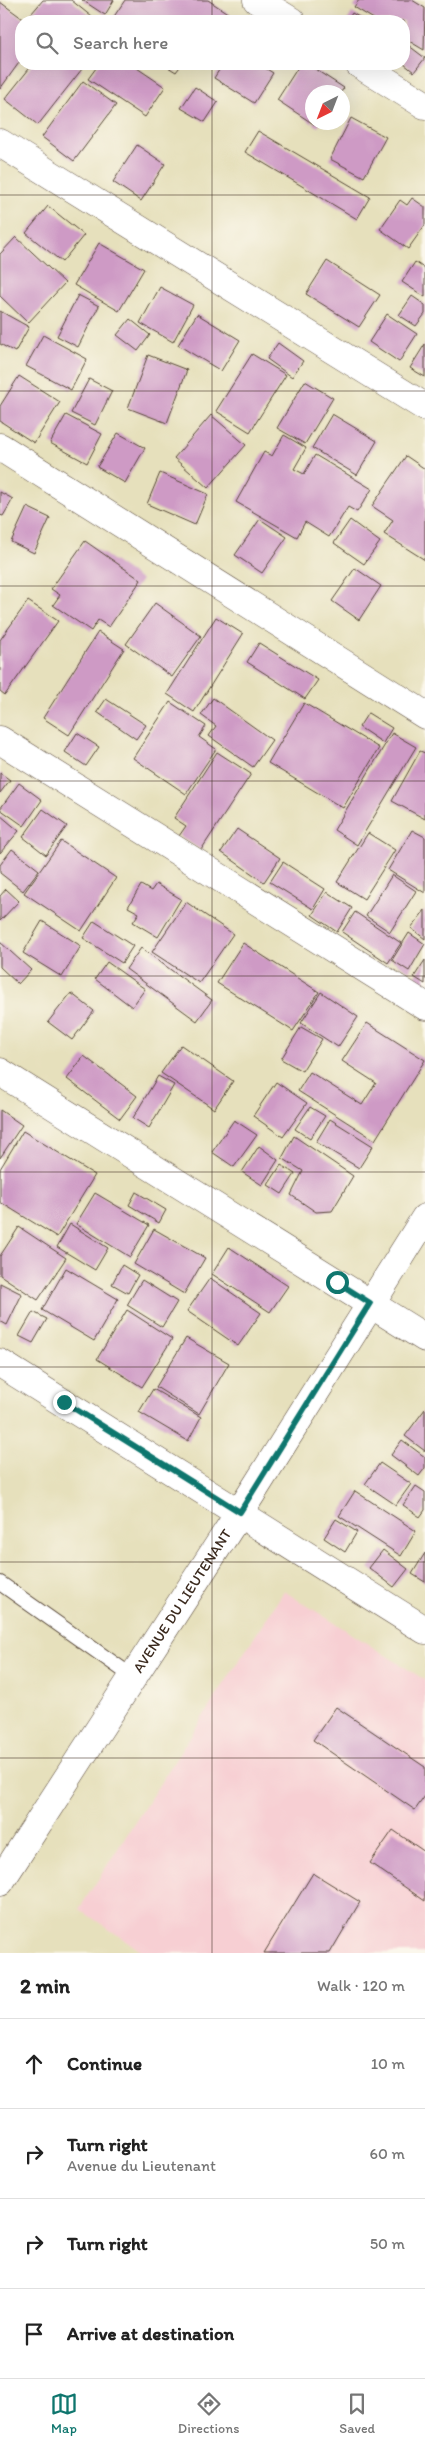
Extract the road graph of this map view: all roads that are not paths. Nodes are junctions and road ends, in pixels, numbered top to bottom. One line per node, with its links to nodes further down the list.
1 (256, 0): 2 (street)
2 (280, 15)
3 (369, 70): 4 (street)
4 (425, 105)
5 (0, 143): 6 (street)
6 (425, 407)
7 (0, 447): 8 (street)
8 (425, 715)
9 (0, 740): 10 (street)
10 (425, 1006)
11 (0, 1072): 13 (street)
12 (425, 1218): 13 (street, AVENUE DU LIEUTENANT)
13 (370, 1303): 14 (street); 16 (street, AVENUE DU LIEUTENANT)
14 (425, 1338)
15 (0, 1363): 16 (street)
16 (240, 1512): 18 (street); 19 (street, AVENUE DU LIEUTENANT)
17 (0, 1583): 19 (lane)
18 (425, 1630)
19 (133, 1677): 20 (street, AVENUE DU LIEUTENANT)
20 (0, 1882)

